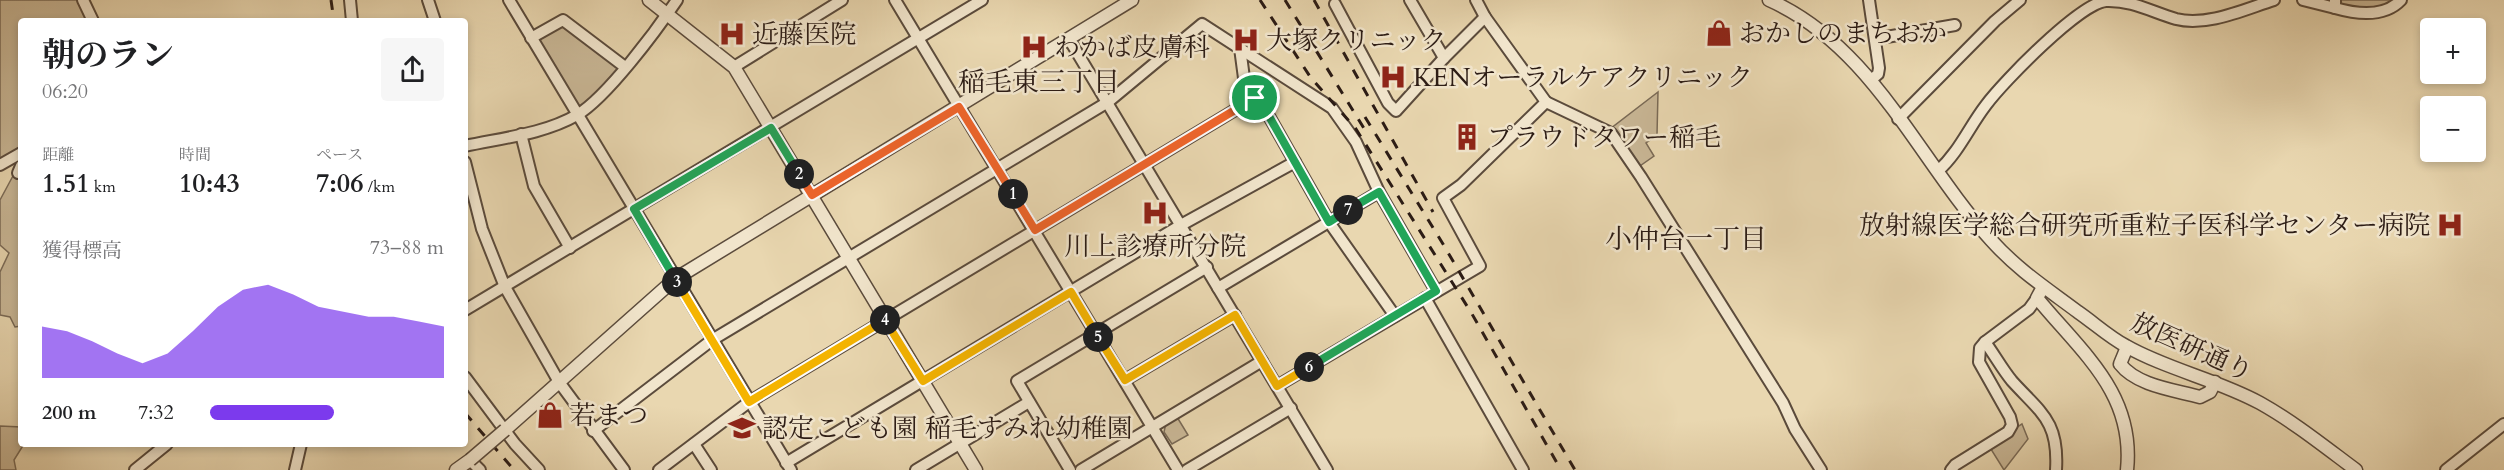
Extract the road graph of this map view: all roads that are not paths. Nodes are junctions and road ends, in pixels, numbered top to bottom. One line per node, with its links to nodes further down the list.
1 (83, 0): 23 (street)
2 (350, 0): 24 (street)
3 (428, 0): 25 (street)
4 (509, 0): 28 (street)
5 (649, 0): 21 (street)
6 (677, 0): 21 (street)
7 (842, 0): 34 (street)
8 (895, 0): 27 (street)
9 (982, 0): 27 (street)
10 (1132, 0): 29 (street)
11 (1410, 0): 32 (street)
12 (1476, 0): 22 (street)
13 (1769, 0): 35 (street, 放医研通り)
14 (1869, 0): 30 (street)
15 (2020, 0): 41 (street)
16 (2274, 0): 50 (street)
17 (2303, 0): 20 (street)
18 (2401, 0): 20 (street)
19 (1335, 4): 32 (street)
20 (2335, 4)
21 (668, 14): 33 (street); 34 (street)
22 (1485, 17): 32 (street); 38 (street)
23 (92, 18)
24 (352, 18)
25 (434, 18)
26 (1955, 25): 30 (street)
27 (919, 37): 39 (street); 42 (street)
28 (531, 38): 33 (street); 40 (street)
29 (1069, 39): 37 (street); 39 (street)
30 (1875, 39): 35 (street)
31 (1240, 48): 36 (street); 37 (street); 52 (street)
32 (1444, 58)
33 (624, 67): 40 (street)
34 (734, 67): 42 (street)
35 (1871, 80): 41 (street, 放医研通り)
36 (1255, 98): 46 (street); 47 (street)
37 (1108, 102): 47 (street); 49 (street)
38 (1546, 102): 64 (street); 113 (street)
39 (959, 107): 49 (street); 53 (street)
40 (577, 115): 43 (street); 54 (street)
41 (1898, 119): 50 (street, 放医研通り)
42 (771, 128): 53 (street); 54 (street)
43 (521, 134): 44 (street); 58 (street)
44 (468, 145)
45 (18, 155): 48 (street)
46 (1295, 162): 55 (street); 56 (street)
47 (1144, 164): 56 (street); 57 (street)
48 (0, 165)
49 (997, 168): 57 (street); 59 (street)
50 (1938, 171): 66 (street, 放医研通り)
51 (468, 174): 62 (street)
52 (1379, 192): 55 (street); 64 (street)
53 (812, 195): 59 (street); 61 (street)
54 (634, 209): 58 (street); 61 (street)
55 (1329, 222): 63 (street); 70 (street)
56 (1181, 225): 60 (street); 65 (street)
57 (1035, 230): 65 (street); 71 (street)
58 (570, 248): 62 (street)
59 (849, 257): 71 (street); 73 (street)
60 (1207, 267): 63 (street); 72 (street)
61 (675, 279): 73 (street); 80 (street)
62 (505, 287): 68 (street); 80 (street)
63 (1218, 288): 69 (street)
64 (1436, 291): 67 (street)
65 (1071, 292): 72 (street); 79 (street)
66 (2040, 292): 74 (street); 75 (street, 放医研通り); 116 (street)
67 (1425, 298): 70 (street); 112 (street)
68 (468, 308)
69 (1235, 315): 76 (street); 77 (street)
70 (1395, 316): 82 (street)
71 (886, 320): 79 (street); 83 (street)
72 (1096, 334): 77 (street); 84 (street)
73 (712, 340): 83 (street); 89 (street)
74 (1985, 342): 114 (street); 115 (street)
75 (2127, 347): 81 (street, 放医研通り); 81 (street)
76 (1262, 361): 82 (street); 87 (street)
77 (1125, 380): 87 (street)
78 (468, 381): 88 (street)
79 (923, 381): 91 (street); 95 (street)
80 (559, 382): 88 (street); 89 (street)
81 (2215, 382): 117 (street, 放医研通り)
82 (1277, 386): 85 (street)
83 (749, 402): 90 (street); 95 (street)
84 (1029, 402): 91 (street); 107 (street)
85 (1291, 408): 110 (street); 111 (street)
86 (2504, 424): 96 (street)
87 (1152, 427): 108 (street); 109 (street)
88 (505, 430): 94 (street, bridge); 101 (street)
89 (593, 431): 102 (street)
90 (694, 444): 103 (street); 104 (street)
91 (960, 444): 105 (street); 106 (street)
92 (163, 447): 97 (street)
93 (300, 447): 98 (street)
94 (470, 460): 99 (street); 100 (street)
95 (788, 466)
96 (2448, 469)
97 (135, 470)
98 (295, 470)
99 (456, 470)
100 (480, 470)
101 (538, 470)
102 (624, 470)
103 (659, 470)
104 (711, 470)
105 (916, 470)
106 (976, 470)
107 (1070, 470)
108 (1081, 470)
109 (1179, 470)
110 (1186, 470)
111 (1327, 470)
112 (1523, 470)
113 (1821, 470)
114 (1951, 470)
115 (2056, 470)
116 (2127, 470)
117 (2356, 470)

